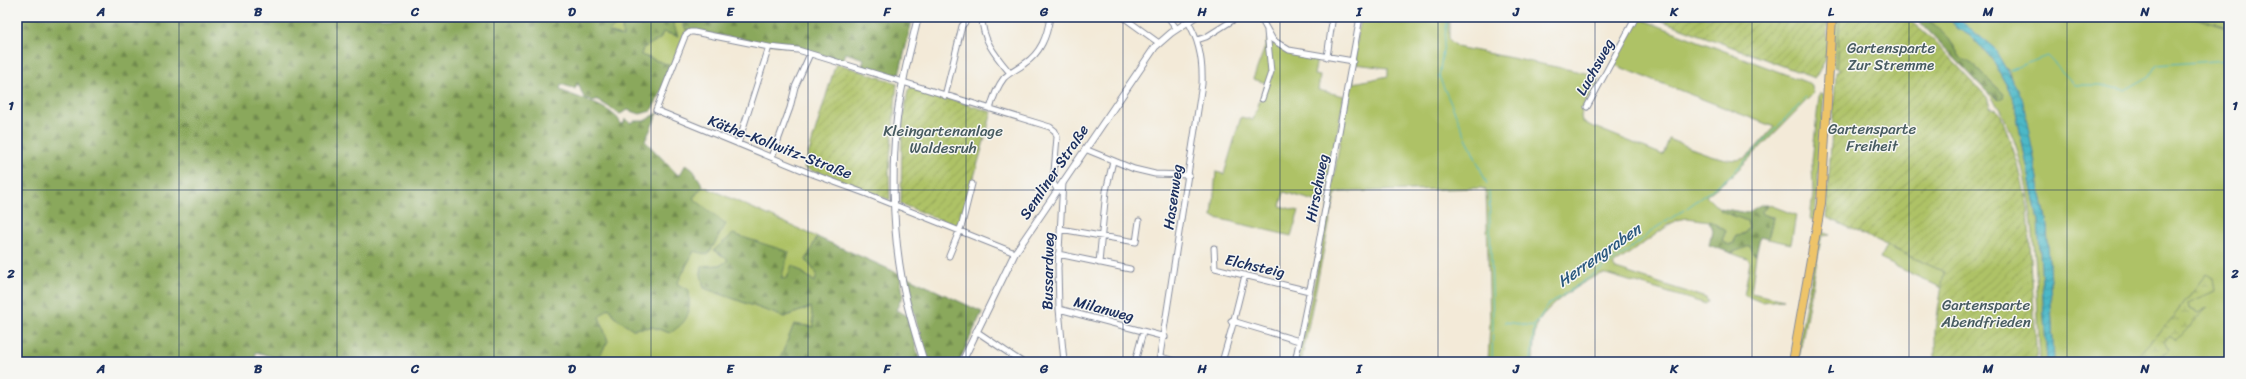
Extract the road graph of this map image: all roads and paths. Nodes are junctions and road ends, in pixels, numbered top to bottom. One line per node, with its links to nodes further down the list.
1 (918, 17): 24 (street)
2 (982, 17): 23 (street)
3 (1050, 17): 23 (street)
4 (1123, 17): 18 (street)
5 (1168, 17): 15 (street)
6 (1194, 17): 14 (street, Semliner Straße)
7 (1238, 17): 17 (street)
8 (1260, 17): 16 (street)
9 (1318, 17): 21 (street)
10 (1360, 17): 22 (street, Hirschweg)
11 (1636, 17): 27 (street, Luchsweg)
12 (1832, 17): 65 (main road)
13 (966, 21): 25 (street)
14 (1188, 22): 15 (street, Semliner Straße); 17 (street, Hasenweg)
15 (1176, 29): 18 (street, Semliner Straße)
16 (1267, 31): 21 (street); 26 (street)
17 (1196, 40): 33 (street, Hasenweg)
18 (1159, 43): 30 (street, Semliner Straße)
19 (769, 47): 20 (street); 29 (street); 29 (street, Käthe-Kollwitz-Straße)
20 (810, 54): 24 (street); 31 (street)
21 (1327, 57): 22 (street)
22 (1353, 61): 49 (street, Hirschweg)
23 (1010, 73): 28 (street)
24 (902, 83): 25 (street); 37 (street)
25 (945, 96): 28 (street)
26 (1262, 99)
27 (1587, 107)
28 (990, 109): 36 (street)
29 (738, 144): 31 (street, Käthe-Kollwitz-Straße)
30 (1085, 149): 32 (street); 34 (street, Semliner Straße)
31 (772, 157): 37 (street, Käthe-Kollwitz-Straße)
32 (1113, 161): 33 (street); 41 (street)
33 (1189, 175): 54 (street, Hasenweg)
34 (1063, 181): 36 (street, Semliner Straße); 39 (street, Bussardweg)
35 (972, 184): 40 (street)
36 (1057, 189): 43 (street, Semliner Straße)
37 (895, 204): 40 (street, Käthe-Kollwitz-Straße); 57 (street)
38 (1139, 221): 41 (street)
39 (1060, 229): 41 (street); 44 (street, Bussardweg)
40 (960, 230): 43 (street, Käthe-Kollwitz-Straße); 45 (street)
41 (1101, 237): 46 (street)
42 (1214, 248): 48 (street, Elchsteig)
43 (1015, 253): 52 (street, Semliner Straße)
44 (1058, 254): 46 (street); 50 (street, Bussardweg)
45 (949, 256)
46 (1099, 263): 47 (street)
47 (1130, 269)
48 (1245, 275): 49 (street, Elchsteig); 51 (street)
49 (1309, 290): 55 (street, Hirschweg)
50 (1059, 309): 53 (street, Milanweg); 60 (street, Bussardweg)
51 (1234, 322): 55 (street); 63 (street)
52 (976, 331): 58 (street, Semliner Straße); 59 (street)
53 (1143, 332): 54 (street, Milanweg); 61 (street, Milanweg)
54 (1165, 337): 56 (street, Hasenweg)
55 (1300, 341): 64 (street, Hirschweg)
56 (1160, 360): 62 (street, Hasenweg)
57 (924, 362)
58 (962, 362)
59 (1022, 362)
60 (1064, 362)
61 (1135, 362)
62 (1178, 362)
63 (1222, 362)
64 (1296, 362)
65 (1793, 362)

